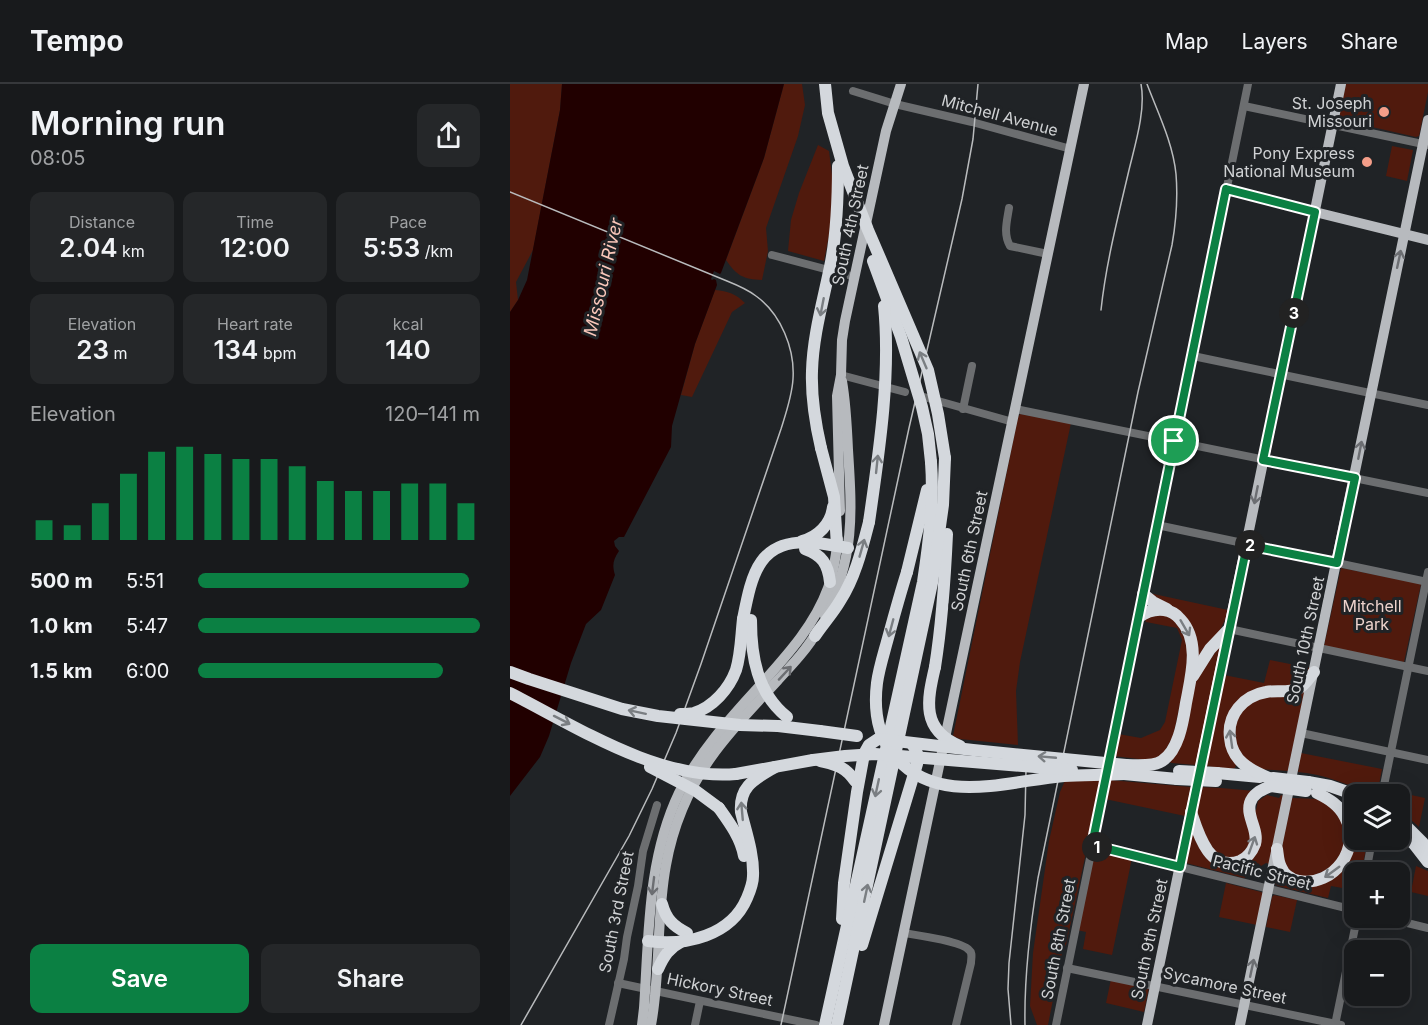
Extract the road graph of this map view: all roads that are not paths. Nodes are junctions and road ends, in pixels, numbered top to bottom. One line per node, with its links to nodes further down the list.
1 (825, 84): 13 (highway, bridge); 21 (highway, bridge)
2 (901, 84): 7 (main road, South 4th Street)
3 (1084, 84): 12 (main road, South 6th Street)
4 (1248, 84): 8 (street, South 8th Street)
5 (1341, 84): 10 (main road, South 9th Street)
6 (853, 91): 7 (street, Mitchell Avenue)
7 (895, 104): 12 (street, Mitchell Avenue); 22 (main road, South 4th Street)
8 (1244, 106): 10 (street); 14 (street, South 8th Street)
9 (1428, 120): 11 (main road, South 10th Street)
10 (1333, 125): 11 (street); 16 (main road, South 9th Street)
11 (1426, 145): 17 (main road, South 10th Street)
12 (1071, 150): 19 (main road, South 6th Street)
13 (838, 166): 37 (highway, bridge); 40 (highway, one-way to 40, bridge)
14 (1226, 189): 16 (street); 23 (street, South 8th Street)
15 (1009, 208): 19 (street)
16 (1315, 212): 17 (main road); 25 (main road, South 9th Street)
17 (1404, 234): 18 (main road); 28 (main road, South 10th Street, one-way to 17)
18 (1428, 240)
19 (1048, 254): 32 (main road, South 6th Street)
20 (772, 255): 22 (street)
21 (879, 256): 35 (highway, one-way to 21, bridge); 55 (highway, one-way to 21, bridge)
22 (855, 277): 26 (main road, South 4th Street)
23 (1193, 356): 25 (street); 34 (street, South 8th Street)
24 (972, 366): 31 (street)
25 (1282, 374): 28 (street); 36 (main road, South 9th Street)
26 (841, 375): 27 (street); 45 (main road, South 4th Street)
27 (905, 392)
28 (1372, 393): 30 (street); 38 (main road, South 10th Street, one-way to 28)
29 (924, 397): 31 (street)
30 (1428, 405)
31 (963, 408): 33 (street)
32 (1016, 409): 33 (main road, South 6th Street); 34 (street)
33 (1012, 422): 98 (main road, South 6th Street)
34 (1174, 441): 36 (street); 41 (street, South 8th Street)
35 (945, 458): 71 (highway, bridge); 105 (highway, one-way to 35)
36 (1263, 460): 38 (street); 43 (main road, South 9th Street, one-way to 43)
37 (931, 462): 76 (highway, one-way to 76, bridge); 103 (highway, one-way to 103)
38 (1355, 478): 39 (street); 46 (main road, South 10th Street)
39 (1428, 493)
40 (834, 497): 42 (highway); 45 (highway)
41 (1157, 525): 43 (street); 50 (street, South 8th Street)
42 (794, 543): 45 (highway); 53 (highway)
43 (1247, 545): 46 (street); 54 (main road, South 9th Street)
44 (805, 549): 45 (highway); 48 (highway); 53 (highway)
45 (842, 550): 48 (main road); 55 (main road)
46 (1337, 563): 49 (street); 56 (main road, South 10th Street)
47 (1428, 572): 49 (street)
48 (830, 582): 100 (main road, one-way to 100)
49 (1427, 582): 57 (street)
50 (1143, 594): 51 (highway); 52 (street, South 8th Street)
51 (1170, 611): 52 (highway); 61 (highway, one-way to 61)
52 (1139, 617): 87 (street, South 8th Street)
53 (747, 619): 63 (highway, bridge); 64 (highway, bridge)
54 (1229, 629): 56 (street); 61 (highway); 84 (main road, South 9th Street)
55 (815, 636): 93 (main road, one-way to 55)
56 (1319, 648): 57 (street); 60 (main road, South 10th Street)
57 (1409, 666): 58 (street); 69 (street)
58 (1428, 670)
59 (510, 672): 63 (highway, one-way to 59, bridge)
60 (1314, 672): 65 (main road, South 10th Street); 77 (highway, one-way to 60)
61 (1190, 682): 76 (highway)
62 (510, 693): 68 (highway, one-way to 68, bridge)
63 (657, 716): 64 (highway, bridge)
64 (783, 722): 66 (highway, bridge)
65 (1301, 733): 69 (street); 89 (main road, South 10th Street)
66 (878, 739): 67 (highway, bridge); 70 (highway)
67 (912, 744): 71 (highway, bridge); 72 (highway, bridge)
68 (623, 752): 75 (highway, bridge); 99 (highway, bridge)
69 (1390, 753): 74 (street); 79 (street)
70 (864, 754): 72 (highway, bridge); 73 (highway, bridge); 78 (highway)
71 (973, 756): 72 (highway, bridge); 76 (highway, bridge)
72 (918, 757): 105 (highway)
73 (813, 760): 75 (highway); 78 (highway, bridge)
74 (1428, 760)
75 (775, 767): 99 (highway, one-way to 75)
76 (1125, 770): 77 (highway, bridge)
77 (1271, 781): 80 (highway, bridge); 84 (highway, one-way to 77)
78 (857, 784): 103 (highway)
79 (1384, 784)
80 (1311, 788): 81 (highway); 82 (highway); 89 (highway, one-way to 89)
81 (1344, 791)
82 (1344, 799)
83 (657, 805): 104 (street, South 3rd Street)
84 (1191, 812): 91 (main road, South 9th Street)
85 (1410, 830): 88 (highway)
86 (1410, 840): 90 (highway)
87 (1092, 845): 91 (street, Pacific Street); 101 (street, South 8th Street)
88 (1428, 848)
89 (1277, 849): 92 (main road, South 10th Street)
90 (1428, 862)
91 (1180, 867): 92 (street, Pacific Street); 106 (main road, South 9th Street)
92 (1269, 889): 94 (street, Pacific Street); 109 (main road, South 10th Street, one-way to 92)
93 (662, 904): 99 (highway); 100 (main road)
94 (1344, 908)
95 (1410, 924): 97 (street)
96 (1355, 928): 123 (street)
97 (1428, 928)
98 (904, 933): 118 (main road, South 6th Street); 119 (street)
99 (684, 937): 100 (highway); 102 (highway)
100 (655, 941): 102 (main road); 107 (main road)
101 (1067, 968): 106 (street, Sycamore Street); 120 (street, South 8th Street)
102 (658, 969): 107 (main road)
103 (836, 974): 110 (highway)
104 (618, 983): 107 (street, Hickory Street); 111 (street, South 3rd Street)
105 (846, 985): 110 (highway)
106 (1155, 986): 109 (street, Sycamore Street); 121 (main road, South 9th Street)
107 (651, 989): 108 (street, Hickory Street); 112 (main road); 113 (main road)
108 (700, 1001): 114 (street); 115 (street, Hickory Street)
109 (1245, 1005): 122 (main road, South 10th Street); 123 (street, Sycamore Street)
110 (834, 1011): 116 (highway); 117 (highway)
111 (609, 1025)
112 (642, 1025)
113 (651, 1025)
114 (695, 1025)
115 (816, 1025)
116 (825, 1025)
117 (837, 1025)
118 (884, 1025)
119 (956, 1025)
120 (1056, 1025)
121 (1147, 1025)
122 (1240, 1025)
123 (1337, 1025)

